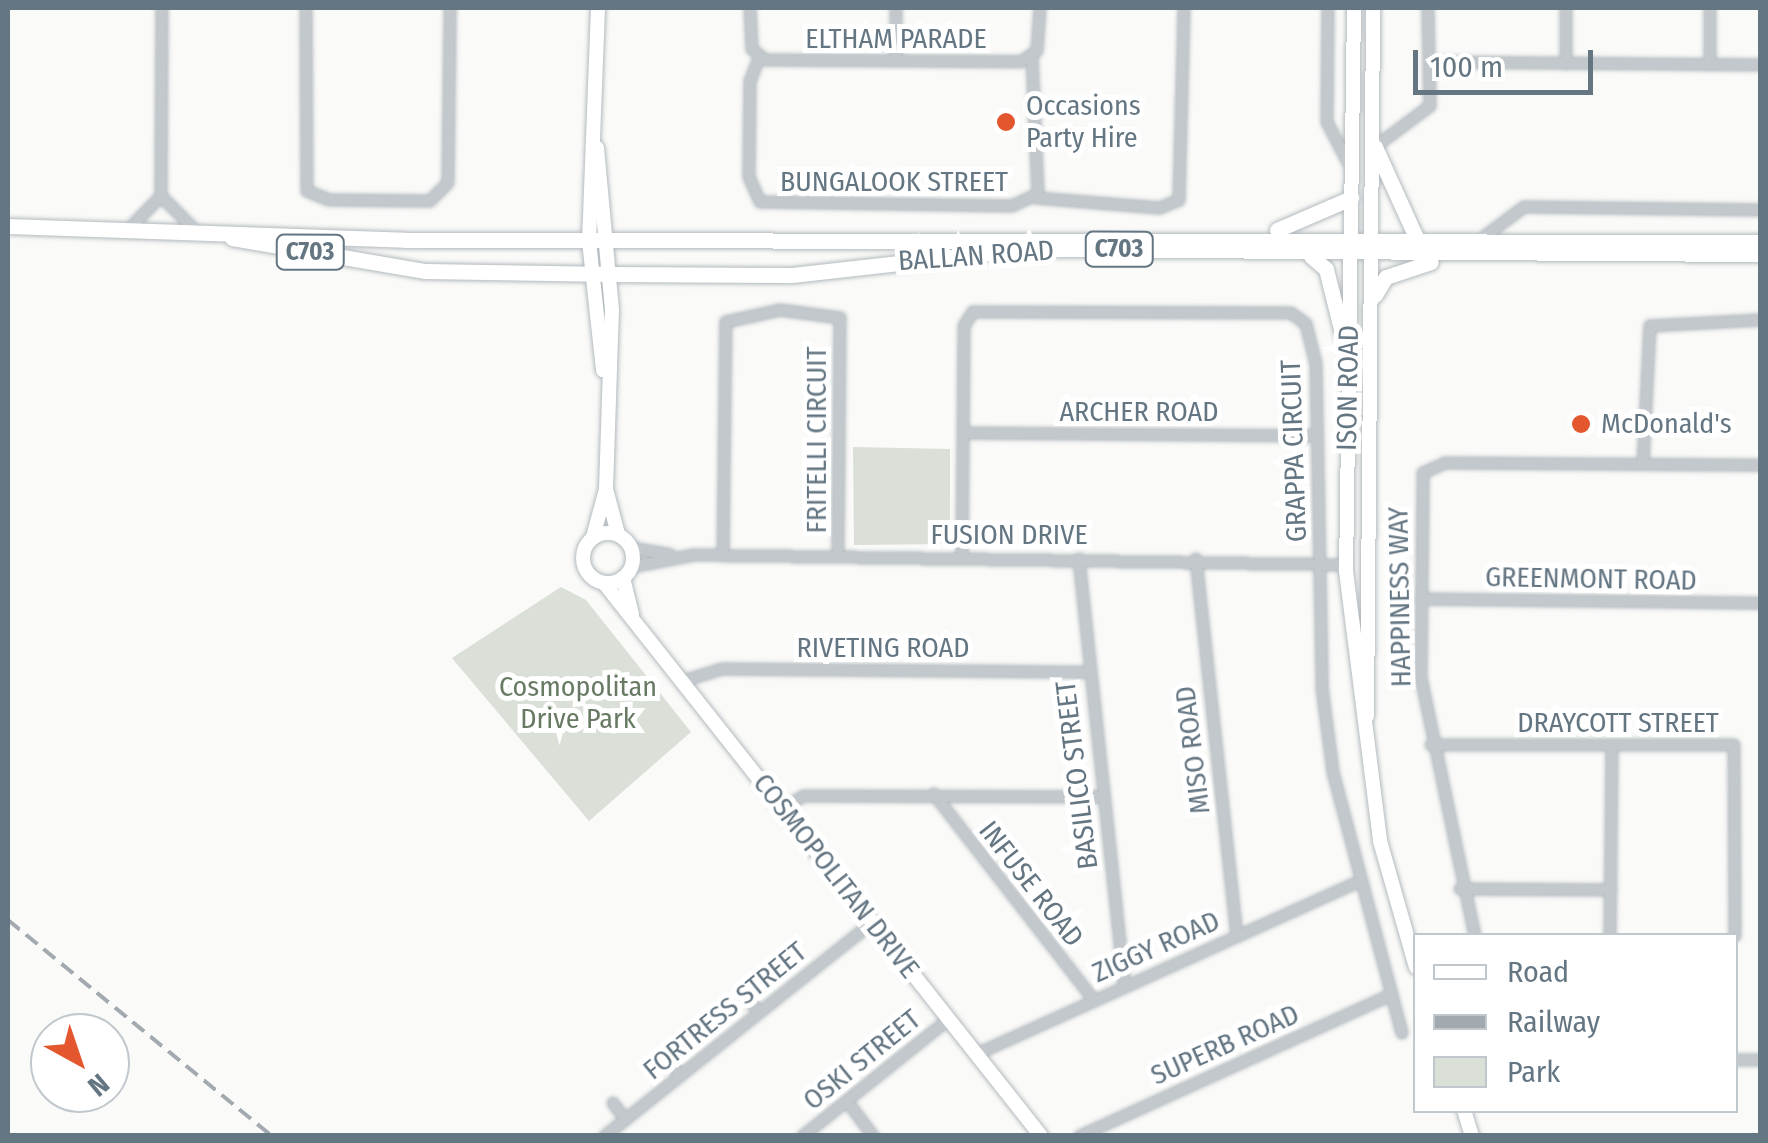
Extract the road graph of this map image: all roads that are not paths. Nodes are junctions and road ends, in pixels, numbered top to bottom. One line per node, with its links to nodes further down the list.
1 (162, 8): 25 (street)
2 (306, 8): 3 (street)
3 (450, 8)
4 (598, 8): 23 (main road)
5 (750, 8): 15 (street)
6 (896, 8): 17 (street)
7 (1040, 8): 16 (street)
8 (1184, 8): 26 (street)
9 (1328, 8): 24 (street)
10 (1354, 8): 24 (main road, ISON ROAD)
11 (1373, 8): 22 (main road, ISON ROAD)
12 (1428, 8): 18 (street)
13 (1566, 8): 19 (street)
14 (1710, 8): 20 (street)
15 (760, 58): 17 (street, ELTHAM PARADE); 26 (street, BUNGALOOK STREET)
16 (1032, 59): 17 (street, ELTHAM PARADE); 26 (street, BUNGALOOK STREET)
17 (896, 61)
18 (1430, 62): 19 (street); 22 (street)
19 (1566, 64): 20 (street)
20 (1710, 65): 21 (street)
21 (1760, 65)
22 (1375, 147): 33 (main road); 35 (main road, ISON ROAD)
23 (597, 148): 37 (main road); 38 (main road)
24 (1352, 172): 27 (main road, ISON ROAD)
25 (161, 196): 30 (street); 31 (street)
26 (1036, 198)
27 (1352, 198): 32 (main road); 34 (main road, ISON ROAD)
28 (1760, 210): 36 (street)
29 (8, 226): 30 (main road, BALLAN ROAD / C703)
30 (128, 229): 31 (main road, BALLAN ROAD / C703)
31 (194, 230): 37 (main road, BALLAN ROAD / C703); 45 (main road, BALLAN ROAD / C703)
32 (1254, 235): 34 (main road, BALLAN ROAD / C703); 38 (main road, BALLAN ROAD / C703)
33 (1416, 235): 35 (main road, BALLAN ROAD / C703); 36 (main road, BALLAN ROAD / C703)
34 (1351, 236): 35 (main road, BALLAN ROAD / C703); 42 (main road, ISON ROAD)
35 (1376, 236): 43 (main road, ISON ROAD)
36 (1484, 237): 39 (main road, BALLAN ROAD / C703)
37 (589, 241): 38 (main road, BALLAN ROAD / C703); 45 (main road)
38 (607, 241): 45 (main road)
39 (1760, 242)
40 (1760, 254): 44 (main road, BALLAN ROAD / C703)
41 (1310, 256): 42 (main road, BALLAN ROAD / C703); 45 (main road, BALLAN ROAD / C703); 48 (main road)
42 (1351, 256): 43 (main road, BALLAN ROAD / C703); 48 (main road, ISON ROAD)
43 (1376, 256): 44 (main road, BALLAN ROAD / C703); 46 (main road, ISON ROAD)
44 (1454, 257): 46 (main road)
45 (603, 274): 49 (main road); 49 (main road)
46 (1376, 295): 58 (main road, ISON ROAD)
47 (1760, 320): 52 (street)
48 (1348, 357): 66 (main road, ISON ROAD)
49 (607, 397): 54 (main road)
50 (963, 433): 51 (street, ARCHER ROAD); 51 (street, GRAPPA CIRCUIT); 62 (street, GRAPPA CIRCUIT)
51 (1315, 436): 65 (street, GRAPPA CIRCUIT)
52 (1643, 464): 53 (street, HAPPINESS WAY); 69 (street, HAPPINESS WAY)
53 (1760, 466)
54 (606, 488): 55 (main road); 56 (main road)
55 (618, 534): 56 (main road); 57 (main road)
56 (592, 537): 68 (main road)
57 (632, 548): 59 (street, FUSION DRIVE); 67 (main road)
58 (1372, 550): 66 (main road); 76 (main road, ISON ROAD)
59 (672, 556): 60 (street, FUSION DRIVE); 67 (street, FUSION DRIVE)
60 (723, 556): 61 (street, FUSION DRIVE); 61 (street, FRITELLI CIRCUIT)
61 (838, 556): 62 (street, FUSION DRIVE)
62 (962, 557): 63 (street, FUSION DRIVE)
63 (1078, 559): 64 (street, FUSION DRIVE); 72 (street, BASILICO STREET)
64 (1196, 559): 65 (street, FUSION DRIVE); 87 (street, MISO ROAD)
65 (1321, 564): 66 (street, FUSION DRIVE); 80 (street, GRAPPA CIRCUIT)
66 (1346, 565): 76 (main road, ISON ROAD)
67 (627, 573): 68 (main road); 71 (main road, COSMOPOLITAN DRIVE)
68 (604, 583): 71 (main road, COSMOPOLITAN DRIVE)
69 (1421, 600): 70 (street, GREENMONT ROAD); 74 (street, HAPPINESS WAY)
70 (1760, 603)
71 (632, 614): 73 (main road, COSMOPOLITAN DRIVE)
72 (1088, 672): 73 (street, RIVETING ROAD); 78 (street, BASILICO STREET)
73 (680, 682): 79 (main road, COSMOPOLITAN DRIVE)
74 (1431, 745): 75 (street, DRAYCOTT STREET); 81 (street, HAPPINESS WAY)
75 (1612, 746): 82 (street); 86 (street, DRAYCOTT STREET)
76 (1368, 767): 88 (main road, ISON ROAD)
77 (934, 794): 78 (street); 79 (street); 92 (street, INFUSE ROAD)
78 (1102, 797): 89 (street, BASILICO STREET)
79 (783, 808): 83 (main road, COSMOPOLITAN DRIVE)
80 (1355, 883): 87 (street, ZIGGY ROAD); 90 (street, GRAPPA CIRCUIT)
81 (1460, 888): 82 (street); 84 (street, HAPPINESS WAY)
82 (1610, 890): 85 (street)
83 (872, 922): 93 (street, FORTRESS STREET); 94 (main road, COSMOPOLITAN DRIVE)
84 (1474, 933)
85 (1610, 933)
86 (1735, 933)
87 (1237, 936): 89 (street, ZIGGY ROAD)
88 (1413, 954)
89 (1125, 986): 92 (street, ZIGGY ROAD)
90 (1388, 996): 95 (street, GRAPPA CIRCUIT); 106 (street, SUPERB ROAD)
91 (746, 997): 93 (street)
92 (1094, 1000): 96 (street, ZIGGY ROAD)
93 (759, 1012): 98 (street, FORTRESS STREET)
94 (950, 1019): 96 (main road, COSMOPOLITAN DRIVE); 99 (street, OSKI STREET)
95 (1402, 1033)
96 (977, 1054): 105 (main road, COSMOPOLITAN DRIVE)
97 (668, 1060): 98 (street)
98 (680, 1076): 101 (street, FORTRESS STREET)
99 (847, 1101): 103 (street, OSKI STREET); 104 (street)
100 (613, 1103): 101 (street)
101 (626, 1119): 102 (street, FORTRESS STREET)
102 (605, 1136)
103 (804, 1136)
104 (873, 1136)
105 (1041, 1136)
106 (1080, 1136)

